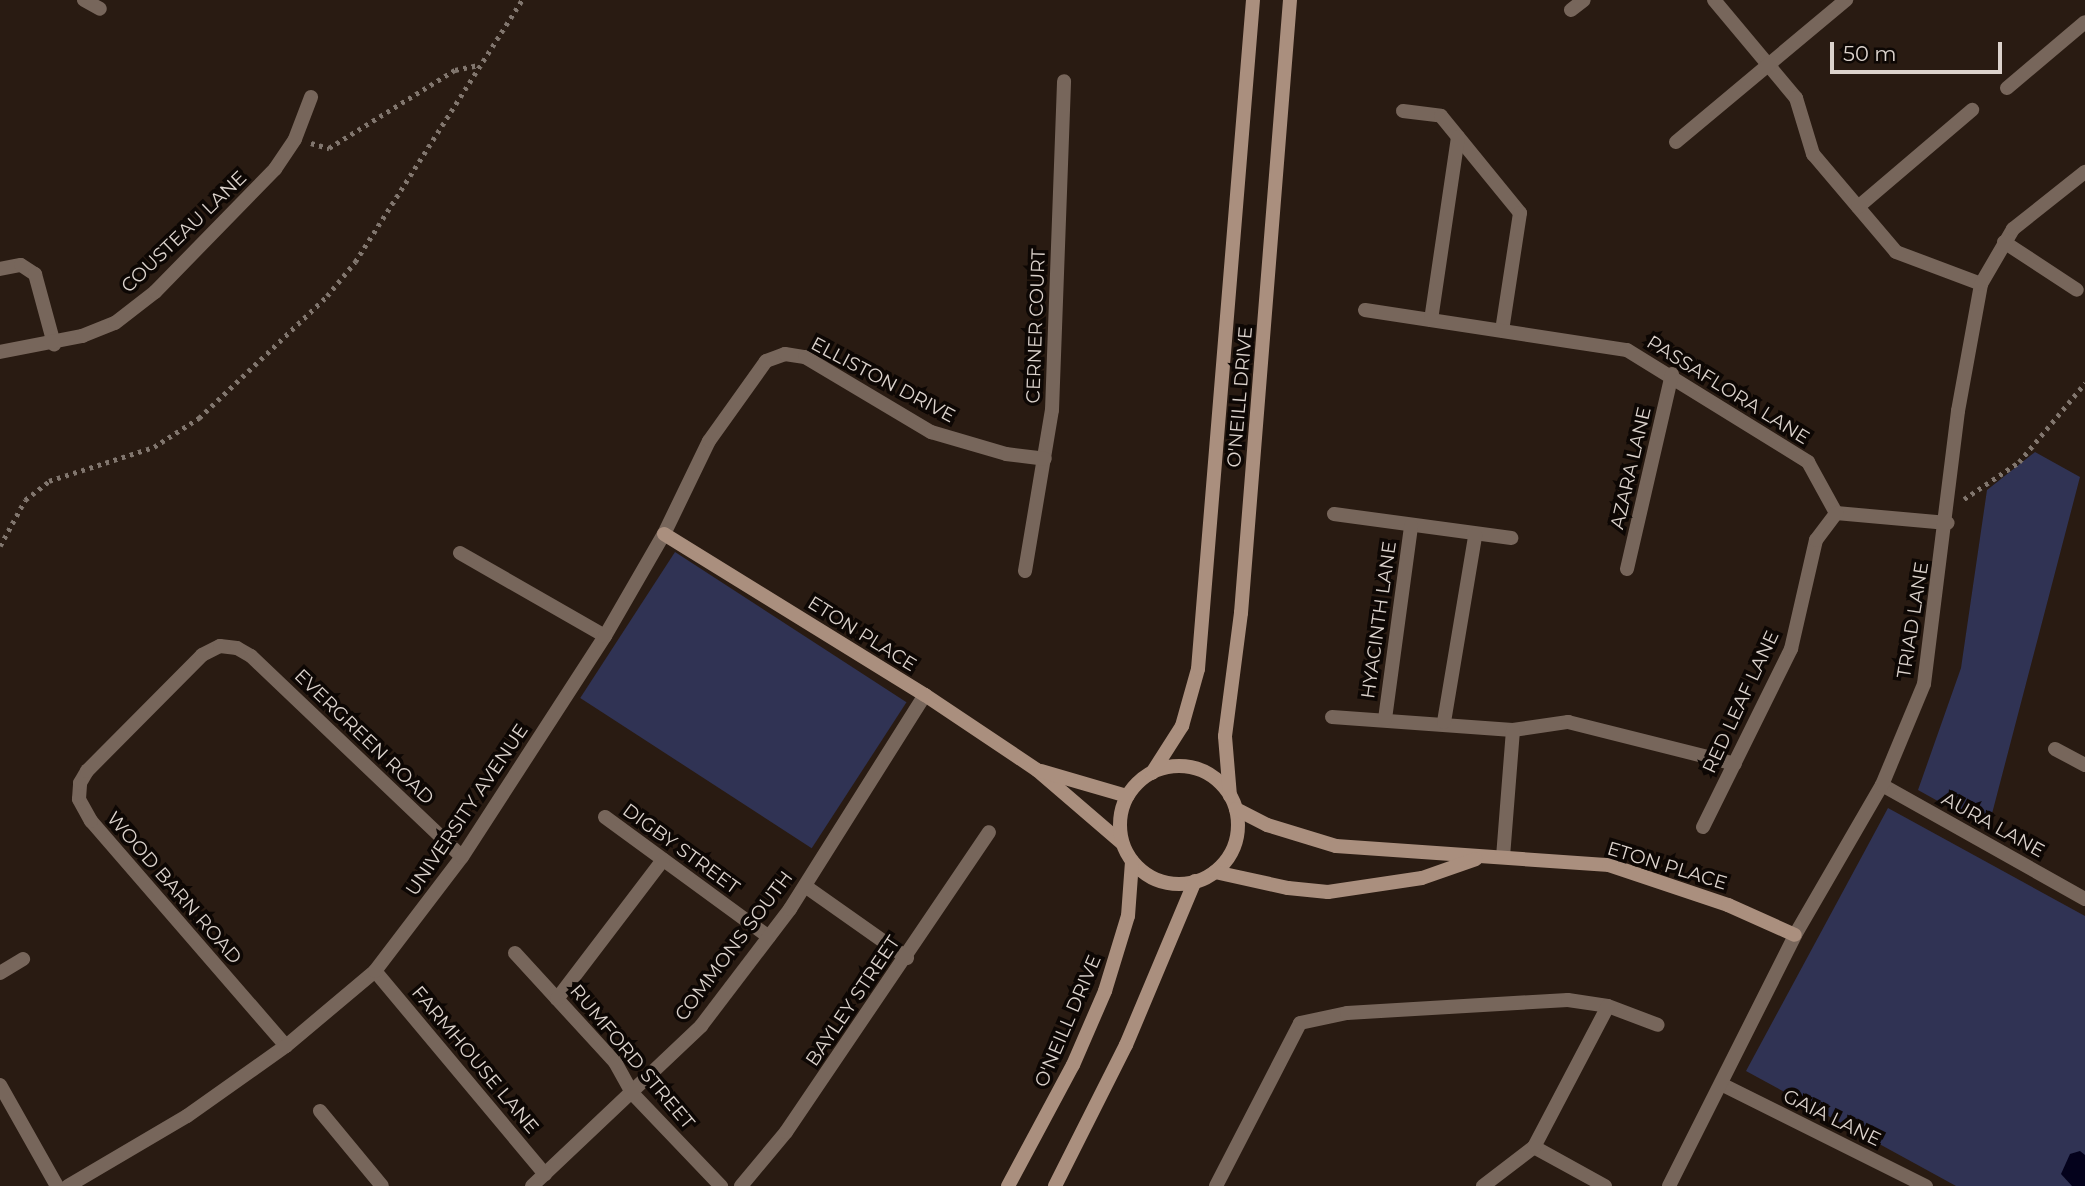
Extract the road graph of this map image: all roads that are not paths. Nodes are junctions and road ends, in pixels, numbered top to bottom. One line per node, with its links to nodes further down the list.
1 (84, 0): 7 (street)
2 (1253, 0): 53 (main road, O'NEILL DRIVE)
3 (1290, 0): 56 (main road, O'NEILL DRIVE)
4 (1584, 0): 8 (street)
5 (1714, 0): 10 (street)
6 (1846, 0): 10 (street)
7 (100, 9)
8 (1572, 10)
9 (2085, 22): 12 (street)
10 (1770, 64): 17 (street); 19 (street)
11 (1064, 81): 31 (street, CERNER COURT)
12 (2007, 88)
13 (311, 97): 27 (street, COUSTEAU LANE)
14 (1972, 110): 19 (street)
15 (1403, 111): 16 (street)
16 (1458, 137): 25 (street); 26 (street)
17 (1676, 142)
18 (2085, 172): 20 (street, TRIAD LANE)
19 (1858, 207): 22 (street)
20 (2004, 242): 22 (street, TRIAD LANE); 23 (street)
21 (0, 269): 27 (street)
22 (1981, 284): 34 (street, TRIAD LANE)
23 (2077, 290)
24 (1365, 310): 25 (street, PASSAFLORA LANE)
25 (1431, 320): 26 (street, PASSAFLORA LANE)
26 (1502, 331): 30 (street, PASSAFLORA LANE)
27 (54, 344): 28 (street, COUSTEAU LANE)
28 (0, 352)
29 (785, 354): 31 (street, ELLISTON DRIVE); 36 (street, UNIVERSITY AVENUE)
30 (1672, 374): 33 (street, PASSAFLORA LANE); 40 (street, AZARA LANE)
31 (1045, 459): 41 (street, CERNER COURT)
32 (1334, 513): 35 (street)
33 (1836, 513): 34 (street); 50 (street, RED LEAF LANE)
34 (1948, 516): 54 (street, TRIAD LANE)
35 (1411, 526): 37 (street); 46 (street, HYACINTH LANE)
36 (664, 534): 42 (street, UNIVERSITY AVENUE); 44 (main road, ETON PLACE)
37 (1475, 536): 38 (street); 47 (street)
38 (1511, 538)
39 (460, 553): 42 (street)
40 (1627, 569)
41 (1025, 571)
42 (605, 636): 61 (street, UNIVERSITY AVENUE)
43 (237, 648): 61 (street, EVERGREEN ROAD); 80 (street, WOOD BARN ROAD)
44 (925, 695): 52 (main road, ETON PLACE); 68 (street, COMMONS SOUTH)
45 (1332, 717): 46 (street)
46 (1385, 719): 47 (street)
47 (1444, 722): 48 (street)
48 (1513, 730): 50 (street); 63 (street)
49 (2055, 749): 51 (street)
50 (1735, 764): 58 (street, RED LEAF LANE)
51 (2085, 765)
52 (1037, 770): 55 (main road, ETON PLACE); 60 (main road, ETON PLACE)
53 (1152, 772): 55 (main road, O'NEILL DRIVE); 56 (main road)
54 (1882, 785): 69 (street, AURA LANE); 70 (street, TRIAD LANE)
55 (1127, 796): 60 (main road)
56 (1233, 802): 62 (main road, ETON PLACE); 66 (main road, O'NEILL DRIVE)
57 (605, 817): 64 (street, DIGBY STREET)
58 (1703, 827)
59 (989, 832): 73 (street, BAYLEY STREET)
60 (1122, 843): 65 (main road)
61 (462, 857): 75 (street, UNIVERSITY AVENUE)
62 (1481, 857): 63 (main road, ETON PLACE); 66 (main road, ETON PLACE)
63 (1503, 857): 70 (main road, ETON PLACE)
64 (663, 860): 71 (street, DIGBY STREET); 77 (street)
65 (1132, 861): 67 (main road); 93 (main road, O'NEILL DRIVE)
66 (1215, 872): 67 (main road)
67 (1195, 881): 94 (main road)
68 (805, 886): 71 (street, COMMONS SOUTH); 73 (street)
69 (2085, 899)
70 (1795, 935): 81 (street, TRIAD LANE)
71 (769, 937): 83 (street, COMMONS SOUTH)
72 (515, 953): 77 (street, RUMFORD STREET)
73 (906, 958): 92 (street, BAYLEY STREET)
74 (23, 959): 76 (street)
75 (375, 971): 80 (street, UNIVERSITY AVENUE); 86 (street, FARMHOUSE LANE)
76 (0, 973)
77 (557, 999): 83 (street, RUMFORD STREET)
78 (1608, 1006): 79 (street); 85 (street); 95 (street)
79 (1658, 1025)
80 (286, 1046): 88 (street, UNIVERSITY AVENUE)
81 (1721, 1084): 98 (street, TRIAD LANE); 99 (street, GAIA LANE)
82 (0, 1085): 87 (street)
83 (632, 1093): 86 (street, COMMONS SOUTH); 91 (street, RUMFORD STREET)
84 (320, 1111): 89 (street)
85 (1534, 1147): 96 (street); 97 (street)
86 (545, 1174): 90 (street, COMMONS SOUTH)
87 (57, 1186)
88 (68, 1186)
89 (382, 1186)
90 (532, 1186)
91 (720, 1186)
92 (741, 1186)
93 (1008, 1186)
94 (1055, 1186)
95 (1216, 1186)
96 (1483, 1186)
97 (1605, 1186)
98 (1669, 1186)
99 (1926, 1186)

